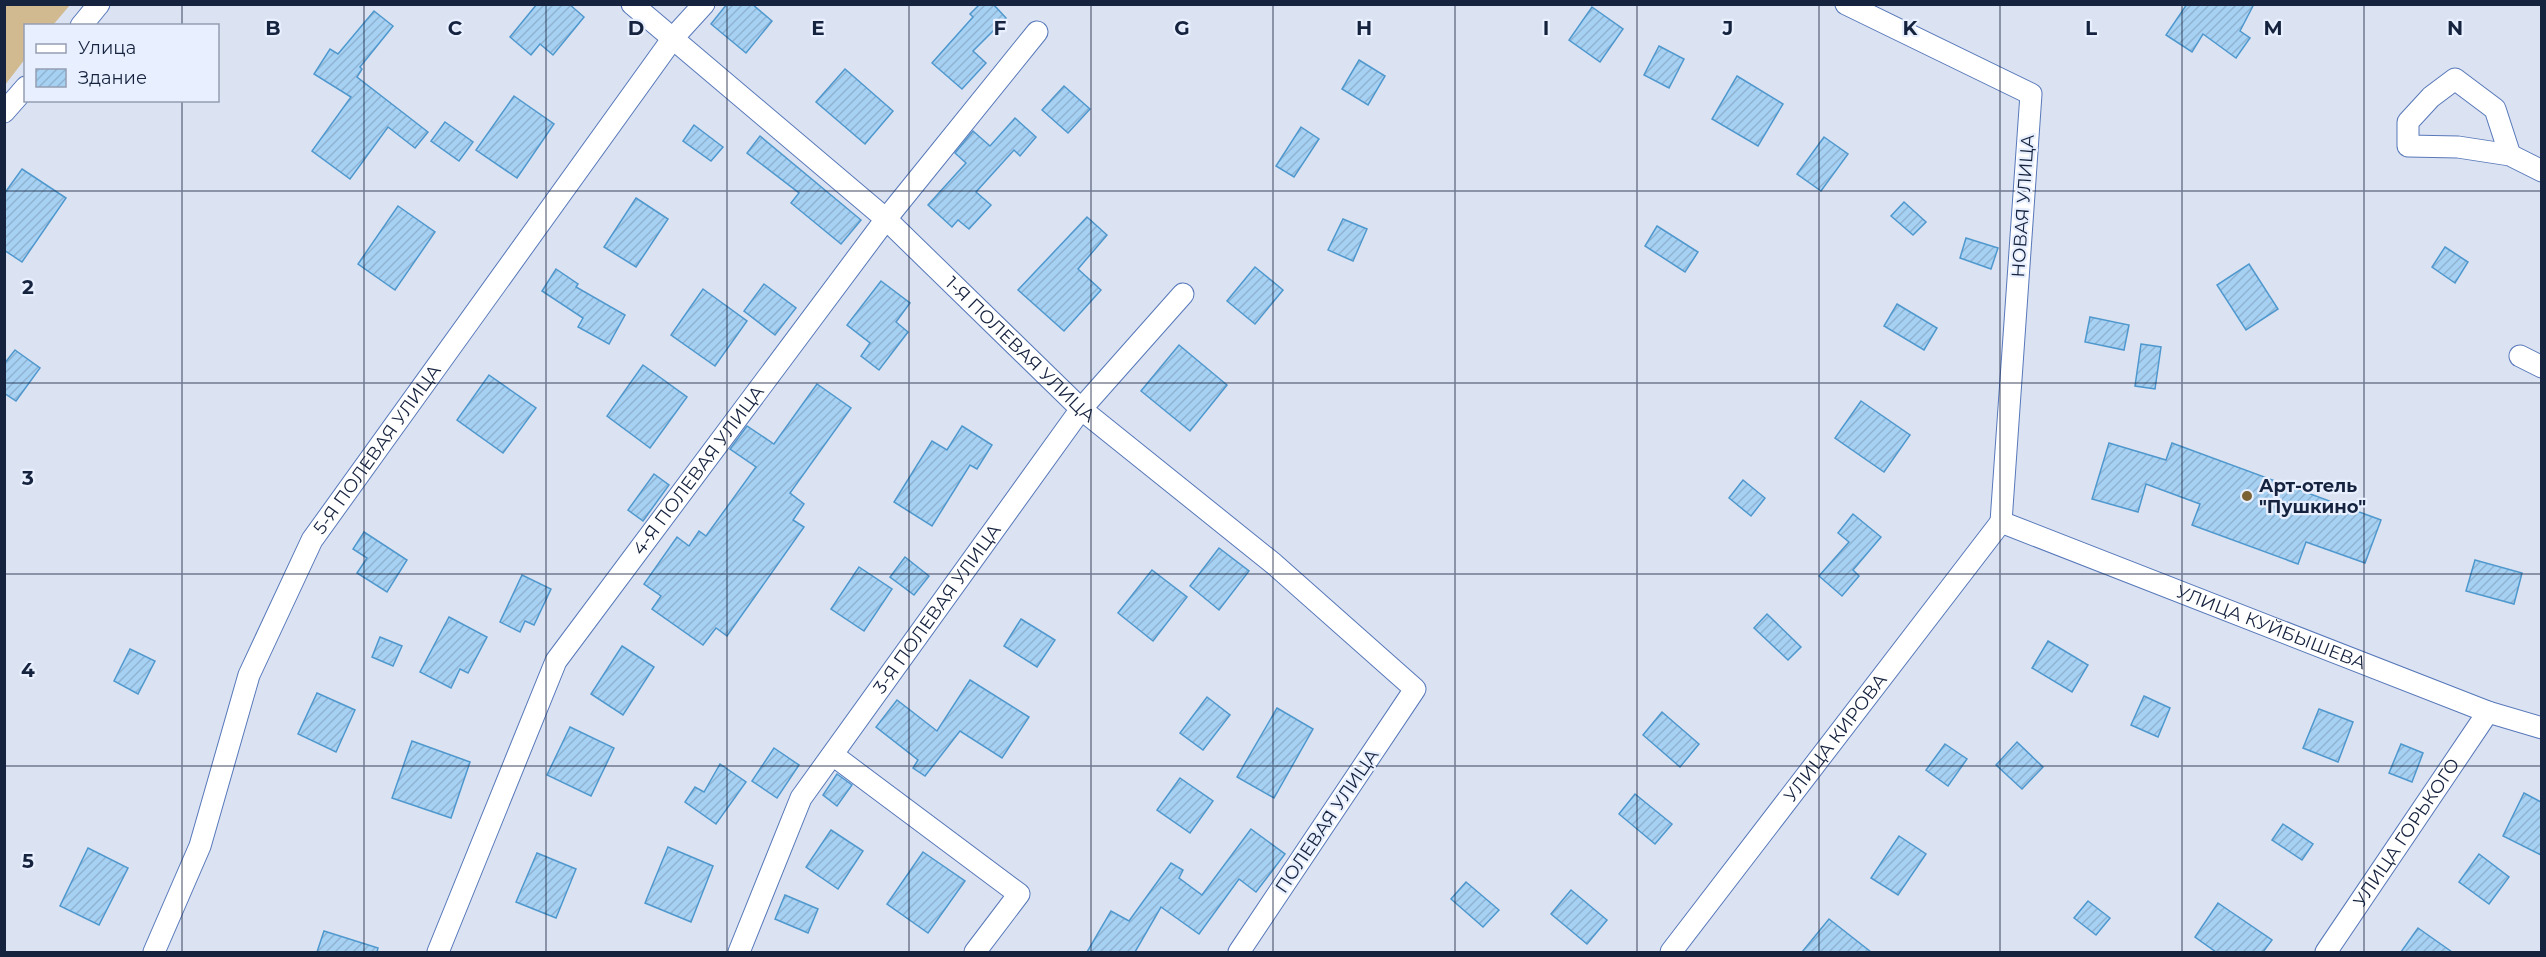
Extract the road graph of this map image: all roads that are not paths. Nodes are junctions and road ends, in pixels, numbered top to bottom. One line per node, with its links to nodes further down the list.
1 (99, 4): 5 (street)
2 (632, 4): 7 (street, 1-Я ПОЛЕВАЯ УЛИЦА)
3 (704, 4): 7 (street, 5-Я ПОЛЕВАЯ УЛИЦА)
4 (1846, 4): 17 (street, НОВАЯ УЛИЦА)
5 (83, 24)
6 (1037, 32): 12 (street, 4-Я ПОЛЕВАЯ УЛИЦА)
7 (673, 38): 12 (street, 1-Я ПОЛЕВАЯ УЛИЦА); 22 (street, 5-Я ПОЛЕВАЯ УЛИЦА)
8 (24, 89): 9 (street)
9 (4, 112)
10 (2510, 155): 10 (street); 11 (street)
11 (2541, 171)
12 (886, 219): 16 (street, 1-Я ПОЛЕВАЯ УЛИЦА); 23 (street, 4-Я ПОЛЕВАЯ УЛИЦА)
13 (1183, 294): 16 (street, 3-Я ПОЛЕВАЯ УЛИЦА)
14 (2520, 356): 15 (street)
15 (2541, 367)
16 (1081, 409): 18 (street, 1-Я ПОЛЕВАЯ УЛИЦА); 21 (street, 3-Я ПОЛЕВАЯ УЛИЦА)
17 (2001, 522): 19 (street, УЛИЦА КУЙБЫШЕВА); 27 (street, УЛИЦА КИРОВА)
18 (1415, 689): 26 (street, ПОЛЕВАЯ УЛИЦА)
19 (2488, 712): 20 (street, УЛИЦА КУЙБЫШЕВА); 28 (street, УЛИЦА ГОРЬКОГО)
20 (2541, 728)
21 (833, 755): 24 (street, 3-Я ПОЛЕВАЯ УЛИЦА); 25 (street)
22 (154, 952)
23 (438, 952)
24 (739, 952)
25 (975, 952)
26 (1239, 952)
27 (1671, 952)
28 (2326, 952)

